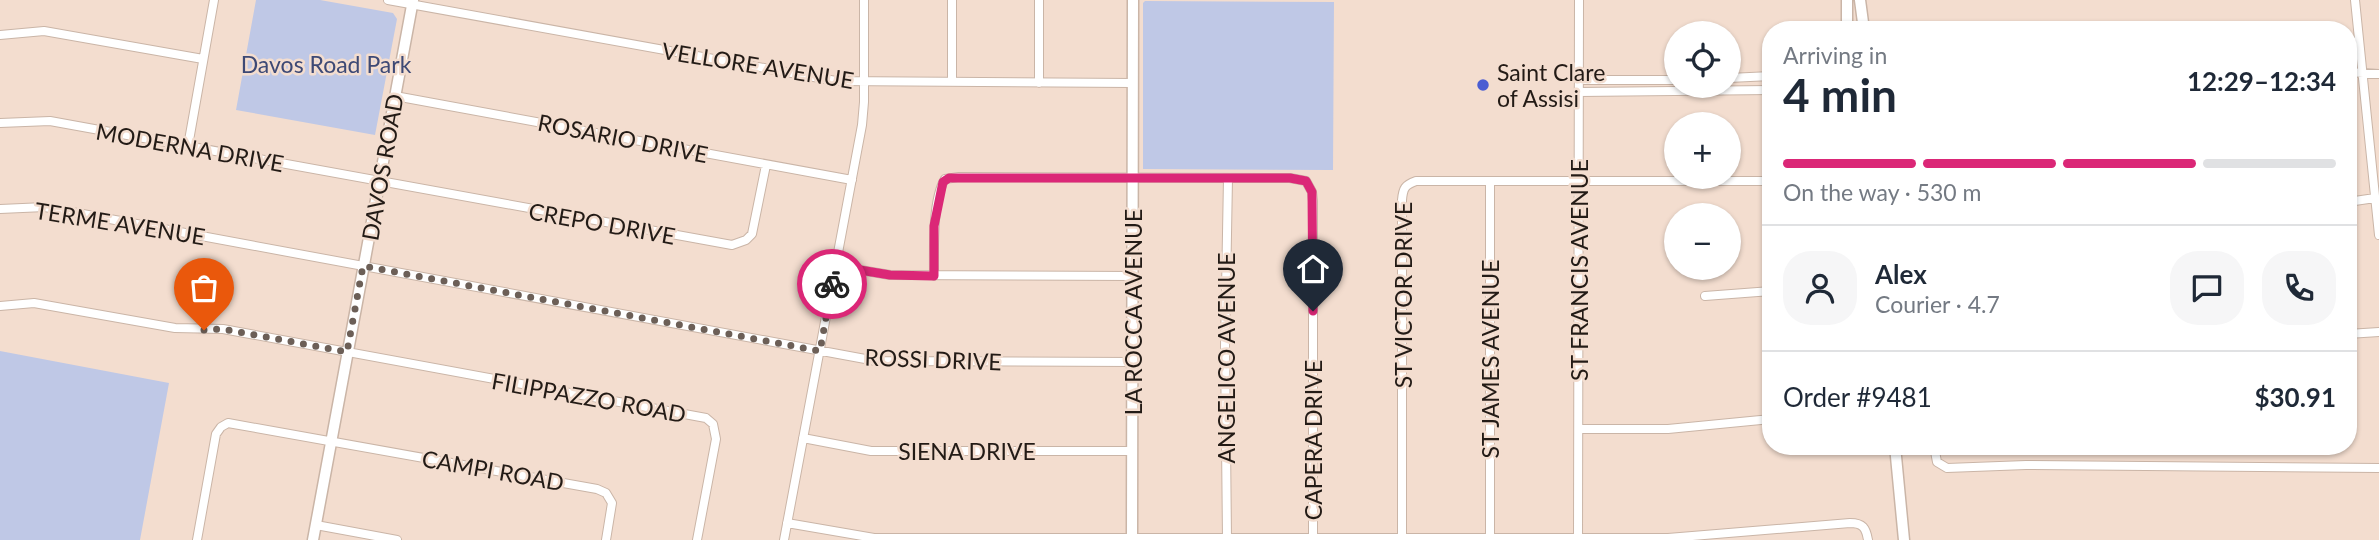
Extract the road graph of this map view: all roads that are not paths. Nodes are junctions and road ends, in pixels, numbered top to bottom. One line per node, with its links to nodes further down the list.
1 (214, 0): 15 (street)
2 (387, 0): 11 (street, VELLORE AVENUE)
3 (864, 0): 23 (street)
4 (952, 0): 24 (street)
5 (1039, 0): 26 (street)
6 (1133, 0): 25 (street, LA ROCCA AVENUE)
7 (1579, 0): 21 (street, ST FRANCIS AVENUE)
8 (1847, 0): 12 (street)
9 (1860, 0): 13 (street)
10 (2355, 0): 17 (street)
11 (412, 2): 23 (street, VELLORE AVENUE); 29 (street, DAVOS ROAD)
12 (1847, 21)
13 (1863, 21)
14 (0, 35): 15 (street)
15 (203, 59): 31 (street)
16 (2357, 72): 17 (street)
17 (2362, 72): 18 (street); 40 (street)
18 (2379, 74)
19 (1762, 76): 20 (street)
20 (1741, 77)
21 (1579, 80): 22 (street); 28 (street, ST FRANCIS AVENUE)
22 (1664, 80)
23 (864, 82): 24 (street, VELLORE AVENUE); 35 (street)
24 (952, 82): 26 (street, VELLORE AVENUE)
25 (1133, 82): 26 (street, VELLORE AVENUE); 33 (street, LA ROCCA AVENUE)
26 (1039, 83)
27 (1762, 90): 28 (street)
28 (1579, 92): 38 (street, ST FRANCIS AVENUE)
29 (395, 96): 32 (street, ROSARIO DRIVE); 36 (street, DAVOS ROAD)
30 (0, 123): 31 (street, MODERNA DRIVE)
31 (188, 146): 36 (street, MODERNA DRIVE)
32 (766, 165): 35 (street, ROSARIO DRIVE); 36 (street, CREPO DRIVE)
33 (1133, 177): 34 (street, CAPERA DRIVE); 46 (street, CAPERA DRIVE); 47 (street, LA ROCCA AVENUE)
34 (1228, 178): 68 (street, ANGELICO AVENUE); 69 (street, CAPERA DRIVE)
35 (852, 180): 45 (street)
36 (379, 181): 44 (street, DAVOS ROAD)
37 (1490, 181): 38 (street, ST VICTOR DRIVE); 66 (street, ST VICTOR DRIVE); 70 (street, ST JAMES AVENUE)
38 (1578, 181): 39 (street, ST VICTOR DRIVE); 57 (street, ST FRANCIS AVENUE)
39 (1762, 181)
40 (2375, 198): 41 (street); 43 (street)
41 (2357, 201)
42 (0, 209): 44 (street, TERME AVENUE)
43 (2379, 235)
44 (363, 266): 53 (street, ROSSI DRIVE); 54 (street, DAVOS ROAD)
45 (836, 266): 46 (street); 53 (street)
46 (934, 276): 47 (street)
47 (1133, 276): 55 (street, LA ROCCA AVENUE)
48 (1762, 292): 49 (street)
49 (1705, 296)
50 (0, 306): 54 (street)
51 (2379, 332): 52 (street)
52 (2357, 333)
53 (820, 351): 55 (street, ROSSI DRIVE); 58 (street)
54 (347, 352): 59 (street, DAVOS ROAD); 78 (street, FILIPPAZZO ROAD)
55 (1132, 362): 60 (street, LA ROCCA AVENUE)
56 (1762, 420): 57 (street)
57 (1579, 429): 73 (street, ST FRANCIS AVENUE)
58 (803, 438): 60 (street, SIENA DRIVE); 64 (street)
59 (332, 440): 65 (street, DAVOS ROAD); 74 (street, CAMPI ROAD); 77 (street, CAMPI ROAD)
60 (1132, 452): 72 (street, LA ROCCA AVENUE)
61 (1896, 455): 81 (street)
62 (1936, 455): 63 (street)
63 (2379, 468)
64 (786, 523): 71 (street); 79 (street)
65 (316, 525): 75 (street, DAVOS ROAD); 76 (street)
66 (1402, 537): 69 (street); 70 (street)
67 (960, 538): 71 (street); 72 (street)
68 (1227, 538): 69 (street); 72 (street)
69 (1313, 538)
70 (1490, 538): 73 (street)
71 (874, 539)
72 (1132, 539)
73 (1578, 539): 80 (street)
74 (197, 540)
75 (313, 540)
76 (397, 540)
77 (606, 540)
78 (698, 540)
79 (784, 540)
80 (1868, 540)
81 (1904, 540)

